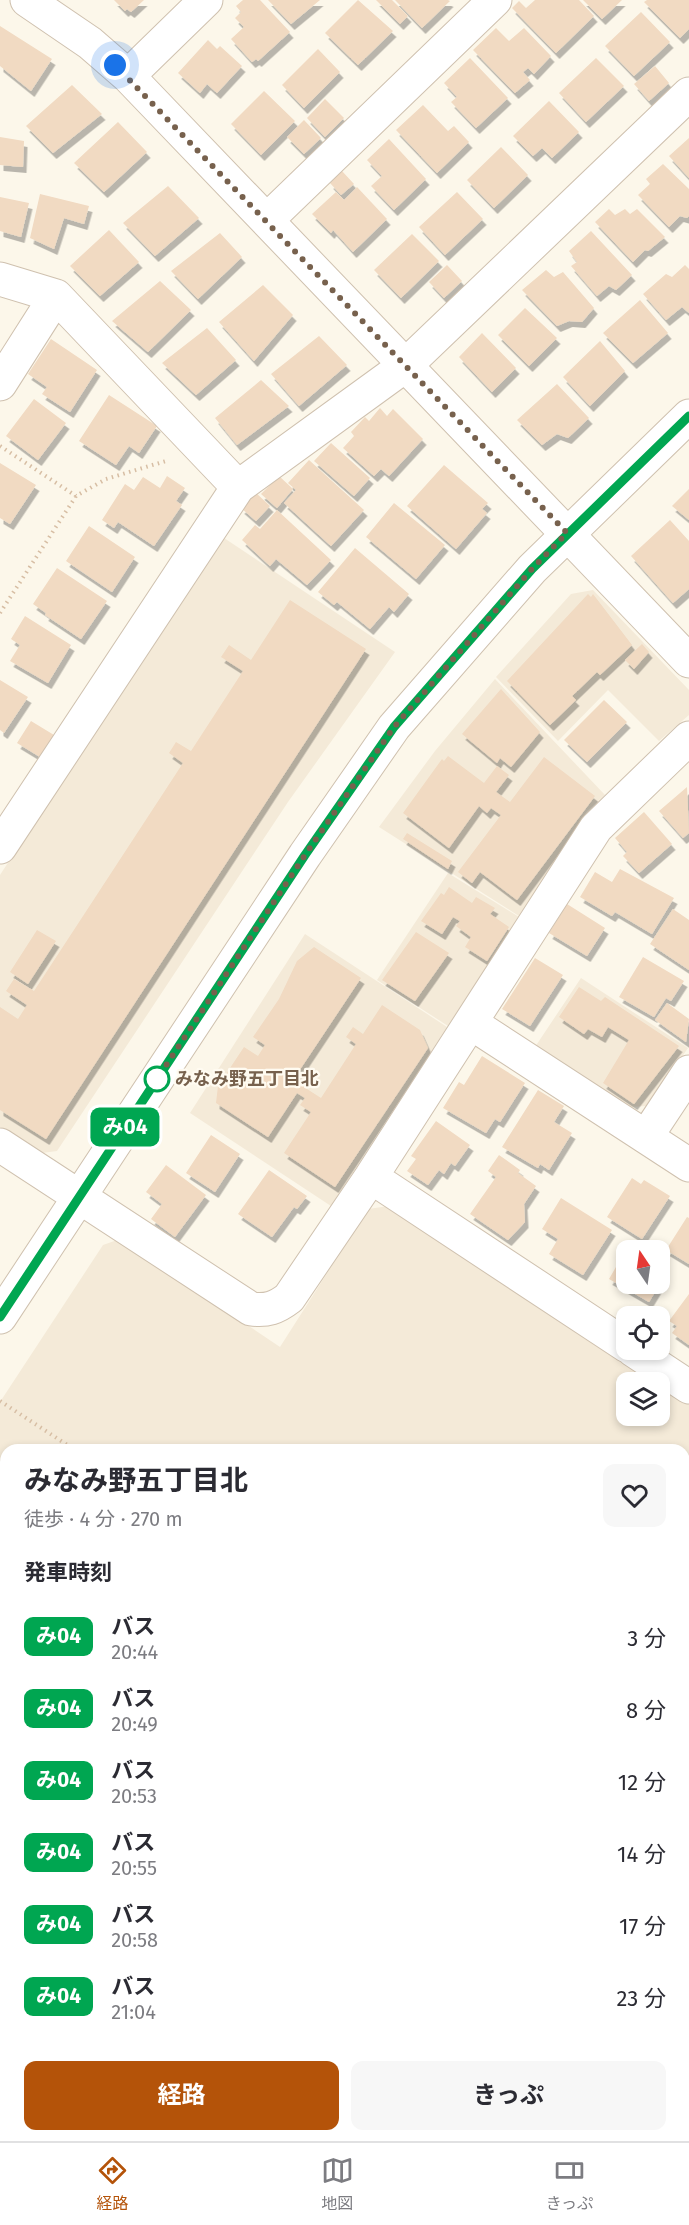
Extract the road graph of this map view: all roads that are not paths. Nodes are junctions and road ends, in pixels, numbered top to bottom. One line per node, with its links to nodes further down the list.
1 (27, 0): 4 (street)
2 (206, 0): 4 (street)
3 (495, 0): 6 (street)
4 (128, 76): 6 (street)
5 (689, 94): 9 (street)
6 (267, 219): 9 (street)
7 (0, 279): 8 (street)
8 (56, 296): 10 (street); 12 (street)
9 (406, 364): 12 (street); 13 (street)
10 (0, 384)
11 (689, 416): 13 (street)
12 (238, 487): 16 (street)
13 (567, 533): 14 (street); 23 (street)
14 (689, 661)
15 (689, 738): 17 (street)
16 (0, 848)
17 (471, 1023): 19 (street); 22 (street)
18 (689, 1072): 19 (street)
19 (646, 1137): 21 (street)
20 (0, 1145): 23 (street)
21 (689, 1165)
22 (371, 1177): 23 (street); 25 (street)
23 (80, 1197): 24 (street)
24 (6, 1296)
25 (616, 1339)
26 (648, 1360): 27 (street)
27 (689, 1387)

